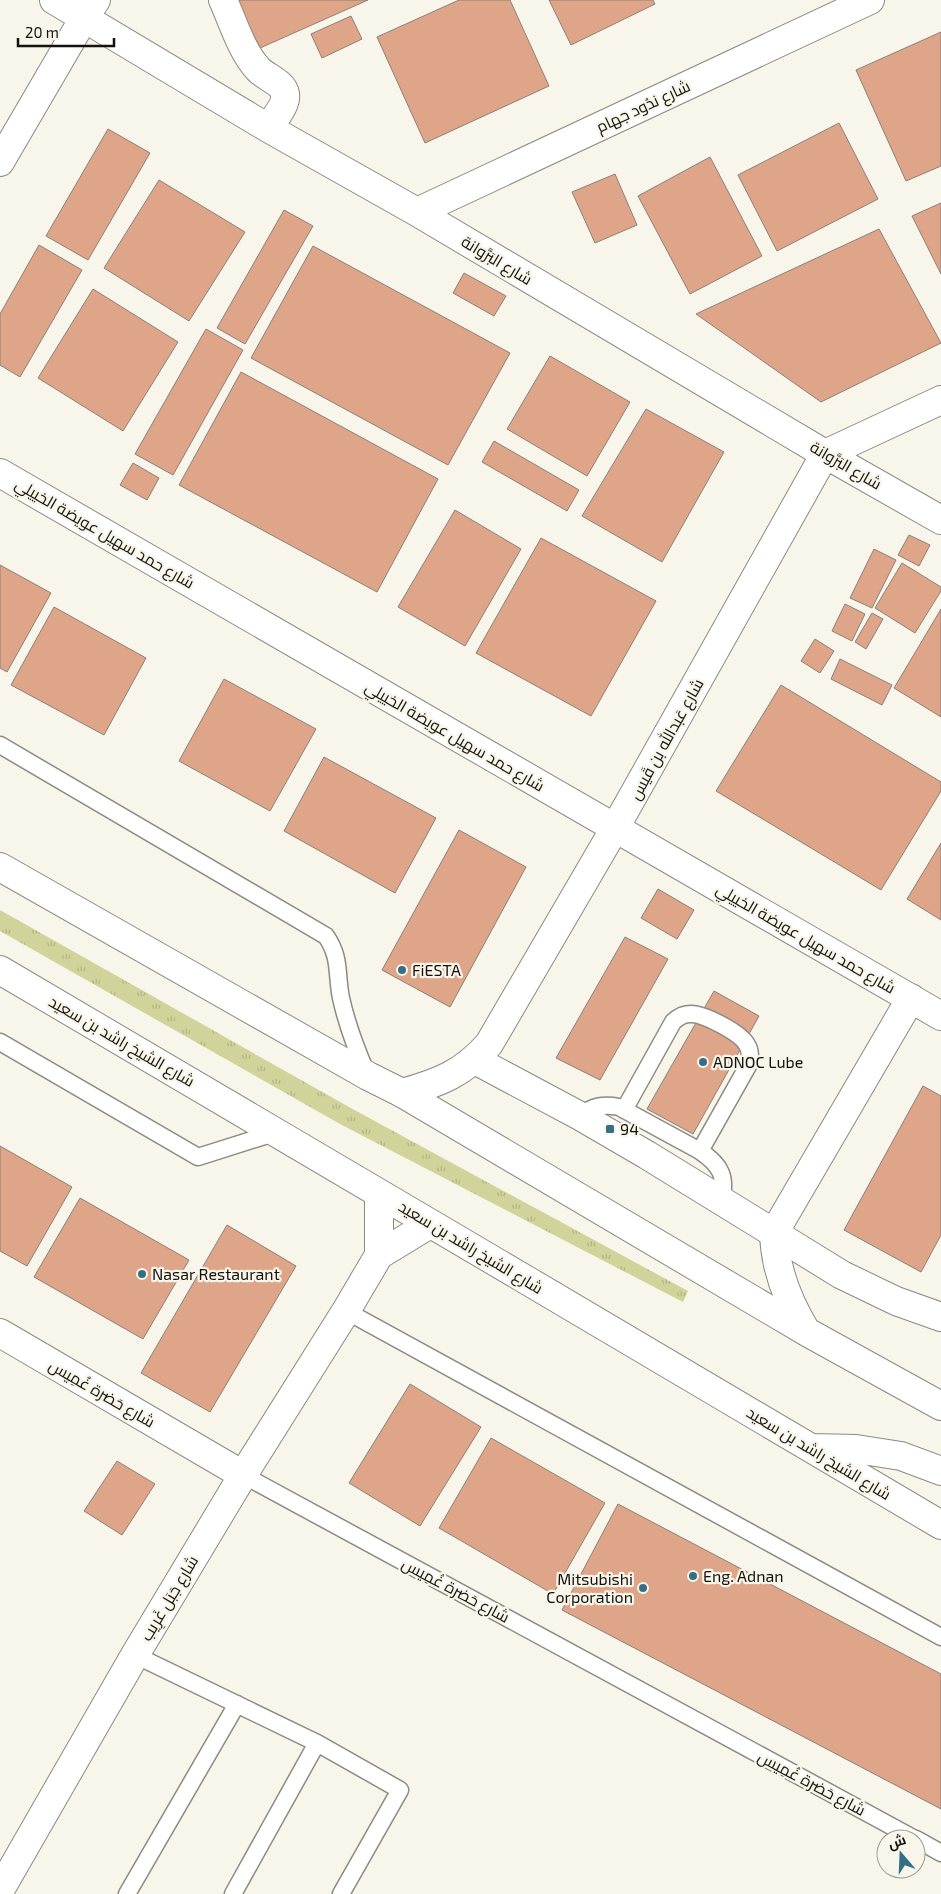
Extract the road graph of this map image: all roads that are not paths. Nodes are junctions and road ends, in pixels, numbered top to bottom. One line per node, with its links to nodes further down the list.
1 (54, 0): 4 (street, شارع البَرَّوانة)
2 (223, 0): 5 (street)
3 (870, 0): 7 (street, شارع ندُود جهام)
4 (90, 9): 5 (street, شارع البَرَّوانة); 6 (street)
5 (268, 128): 7 (street, شارع البَرَّوانة)
6 (0, 162)
7 (417, 212): 9 (street, شارع البَرَّوانة)
8 (941, 400): 9 (street)
9 (825, 454): 11 (street, شارع البَرَّوانة); 13 (street, شارع عَبدالله بن قَيس)
10 (0, 473): 13 (street, شارع حمد سهيل عويضة الخييلي)
11 (941, 520)
12 (0, 745): 20 (lane)
13 (615, 828): 16 (street, شارع حمد سهيل عويضة الخييلي); 19 (street, شارع عَبدالله بن قَيس)
14 (0, 867): 20 (street)
15 (0, 970): 24 (street, شارع الشيخ راشد بن سعيد)
16 (911, 998): 17 (street, شارع حمد سهيل عويضة الخييلي); 29 (street, شارع حمد سهيل عويضة الخييلي)
17 (941, 1016)
18 (0, 1042): 24 (lane)
19 (475, 1060): 21 (street, شارع عَبدالله بن قَيس); 23 (street)
20 (368, 1076): 21 (street)
21 (402, 1093): 33 (street)
22 (624, 1110): 23 (lane); 25 (lane); 25 (lane)
23 (580, 1116): 27 (street)
24 (277, 1132): 26 (street, شارع الشيخ راشد بن سعيد)
25 (700, 1151): 27 (lane)
26 (379, 1194): 28 (street, شارع الشيخ راشد بن سعيد); 30 (street)
27 (721, 1202): 29 (street)
28 (430, 1224): 30 (street); 36 (street, شارع الشيخ راشد بن سعيد)
29 (774, 1233): 32 (street); 33 (street)
30 (379, 1255): 31 (street, شارع جَبَل غَرِيب)
31 (346, 1311): 38 (street, شارع جَبَل غَرِيب); 40 (lane)
32 (941, 1317)
33 (807, 1332): 35 (street)
34 (0, 1334): 38 (street, شارع حَضرة غُمِيس)
35 (941, 1406)
36 (810, 1448): 37 (street); 39 (street, شارع الشيخ راشد بن سعيد)
37 (941, 1471)
38 (243, 1475): 41 (street, شارع جَبَل غَرِيب); 44 (lane, شارع حَضرة غُمِيس)
39 (941, 1525)
40 (941, 1637)
41 (135, 1655): 42 (lane); 47 (street, شارع جَبَل غَرِيب)
42 (237, 1704): 43 (lane); 48 (lane)
43 (317, 1744): 49 (lane); 50 (lane)
44 (898, 1829)
45 (926, 1845): 46 (lane, شارع حَضرة غُمِيس)
46 (941, 1853)
47 (0, 1890)
48 (127, 1894)
49 (233, 1894)
50 (341, 1894)

